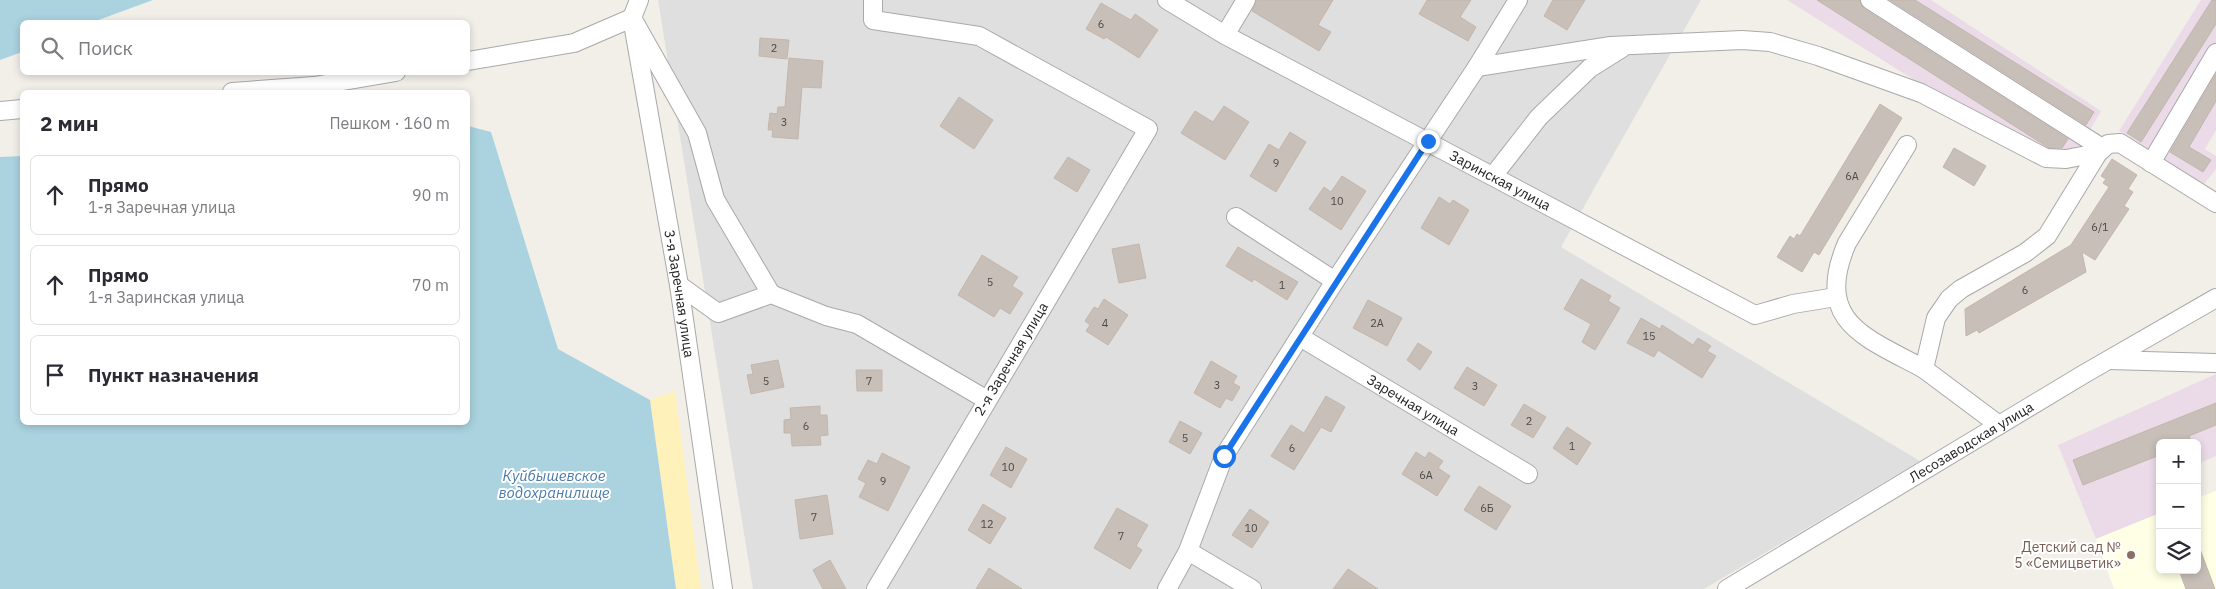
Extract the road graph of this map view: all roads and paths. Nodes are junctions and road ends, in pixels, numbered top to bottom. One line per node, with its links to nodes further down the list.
1 (639, 0): 7 (street)
2 (873, 0): 33 (street, 2-я Заречная улица)
3 (1167, 0): 8 (street, Заринская улица)
4 (1246, 0): 8 (street)
5 (1518, 0): 12 (street)
6 (1870, 0): 19 (street)
7 (632, 18): 11 (street); 25 (street, 3-я Заречная улица); 26 (street)
8 (1226, 35): 17 (street, Заринская улица)
9 (1627, 45): 12 (street); 19 (street); 21 (street)
10 (2216, 53): 20 (street)
11 (470, 61)
12 (1477, 67): 17 (street)
13 (378, 75): 14 (street)
14 (259, 90)
15 (20, 109): 16 (street)
16 (0, 111)
17 (1428, 141): 21 (street, Заринская улица); 24 (street)
18 (1907, 145): 27 (street)
19 (2100, 150): 20 (street); 32 (street)
20 (2151, 163): 22 (street)
21 (1494, 176): 27 (street, Заринская улица)
22 (2216, 203)
23 (1236, 218): 24 (street)
24 (1335, 281): 29 (street)
25 (679, 286): 26 (street); 37 (street, 3-я Заречная улица)
26 (771, 294): 33 (street)
27 (1836, 297): 32 (street)
28 (2216, 298): 30 (street, Лесозаводская улица)
29 (1300, 337): 35 (street, Заречная улица); 36 (street)
30 (2109, 360): 31 (street); 34 (street, Лесозаводская улица)
31 (2216, 363)
32 (1924, 369): 34 (street)
33 (987, 400): 38 (street, 2-я Заречная улица)
34 (1999, 425): 41 (street, Лесозаводская улица)
35 (1528, 474)
36 (1188, 551): 39 (street); 40 (street)
37 (723, 589)
38 (876, 589)
39 (1167, 589)
40 (1252, 589)
41 (1727, 589)

